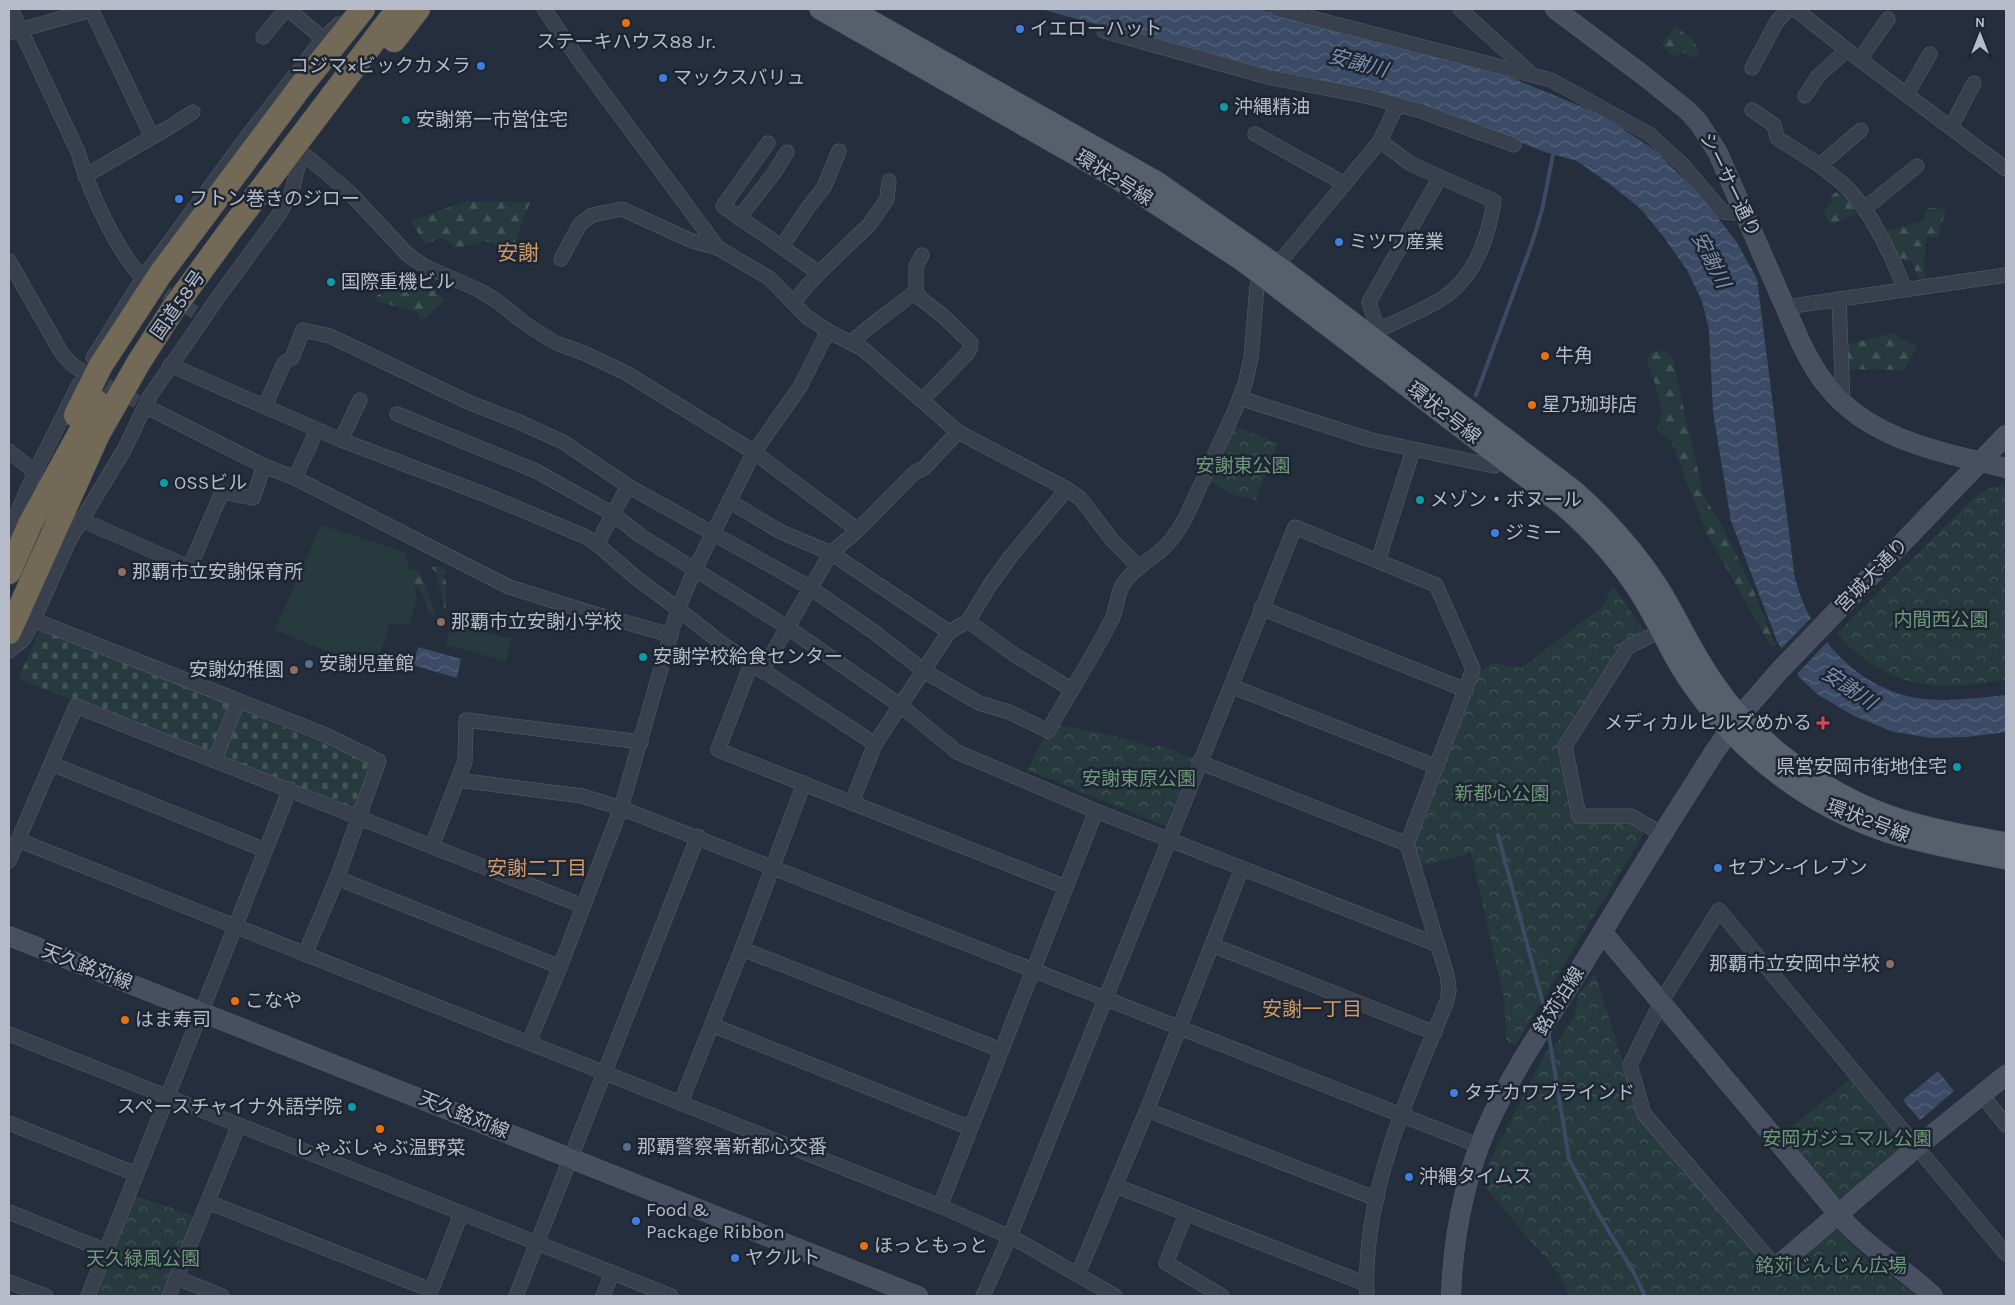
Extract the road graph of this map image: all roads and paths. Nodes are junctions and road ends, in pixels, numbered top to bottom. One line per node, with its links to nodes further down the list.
1 (10, 9): 17 (street)
2 (91, 9): 17 (street); 35 (street)
3 (287, 9): 19 (street); 20 (street)
4 (362, 9): 20 (street); 96 (highway)
5 (379, 9): 41 (highway, 国道58号)
6 (398, 9): 41 (highway, 国道58号)
7 (418, 9): 41 (highway)
8 (544, 9): 53 (street)
9 (820, 9): 57 (main road, 環状2号線)
10 (850, 9): 57 (main road, 環状2号線)
11 (1278, 9): 25 (street)
12 (1460, 9): 25 (street)
13 (1554, 9): 49 (street, シーサー通り)
14 (1788, 9): 24 (street)
15 (1795, 9): 21 (street)
16 (1888, 19): 23 (street)
17 (14, 31): 45 (street)
18 (1104, 31): 29 (street)
19 (263, 38)
20 (323, 39): 60 (street)
21 (1847, 50): 23 (street); 28 (street)
22 (1930, 54): 27 (street)
23 (1860, 59): 27 (street)
24 (1752, 68)
25 (1530, 72): 49 (street)
26 (1974, 82): 32 (street)
27 (1907, 94): 32 (street)
28 (1805, 96)
29 (1397, 105): 36 (street); 38 (street)
30 (1752, 110): 43 (street)
31 (193, 112): 35 (street)
32 (1951, 127): 42 (street)
33 (1861, 130): 43 (street)
34 (1255, 134): 48 (street)
35 (152, 136): 45 (street)
36 (1380, 141): 46 (street); 48 (street)
37 (768, 143): 51 (street)
38 (1514, 146)
39 (787, 152): 51 (street)
40 (839, 152): 52 (street)
41 (292, 156): 69 (street); 85 (street); 96 (highway, 国道58号); 112 (highway)
42 (2005, 164)
43 (1820, 165): 50 (street)
44 (1918, 166): 50 (street)
45 (85, 176): 60 (street)
46 (1440, 177): 67 (street); 67 (street)
47 (889, 180): 58 (street)
48 (1345, 184): 57 (street)
49 (1743, 208): 65 (street, シーサー通り)
50 (1864, 209): 61 (street)
51 (739, 218): 52 (street)
52 (782, 246): 58 (street)
53 (718, 248): 55 (street); 64 (street)
54 (922, 255): 62 (street)
55 (561, 259)
56 (9, 261): 70 (street)
57 (1266, 268): 67 (main road, 環状2号線); 71 (street)
58 (819, 273): 64 (street)
59 (2006, 275): 61 (street)
60 (145, 280): 70 (street)
61 (1905, 289): 63 (street)
62 (916, 291): 68 (street); 73 (street)
63 (1839, 299): 65 (street); 74 (street)
64 (792, 302): 66 (street)
65 (1786, 307): 74 (street, シーサー通り)
66 (828, 331): 68 (street); 85 (street)
67 (1370, 338): 84 (main road, 環状2号線)
68 (851, 343): 73 (street)
69 (170, 364): 75 (street); 76 (street)
70 (84, 373): 89 (street)
71 (1240, 398): 83 (street); 102 (street)
72 (360, 400): 81 (street)
73 (922, 400): 79 (street)
74 (1842, 403): 86 (street, シーサー通り)
75 (144, 406): 87 (street); 95 (street)
76 (265, 406): 78 (street); 91 (street)
77 (397, 414): 94 (street)
78 (317, 430): 81 (street); 90 (street)
79 (958, 432): 92 (street); 97 (street)
80 (2006, 435): 86 (street, 宮城大通り)
81 (341, 440): 99 (street)
82 (9, 450): 89 (street)
83 (1413, 450): 84 (street); 101 (street)
84 (1507, 451): 111 (main road, 環状2号線); 123 (main road, 環状2号線)
85 (754, 452): 93 (street); 97 (street)
86 (1980, 462): 88 (street, シーサー通り); 123 (street, 宮城大通り)
87 (262, 465): 90 (street); 95 (street)
88 (2006, 468)
89 (36, 472): 96 (street)
90 (295, 478): 114 (street)
91 (628, 486): 94 (street); 98 (street)
92 (1067, 489): 102 (street); 109 (street)
93 (729, 501): 98 (street); 100 (street)
94 (613, 514): 99 (street); 103 (street)
95 (82, 520): 108 (street)
96 (20, 528): 104 (highway, 国道58号)
97 (858, 530): 100 (street)
98 (713, 534): 103 (street); 105 (street)
99 (597, 544): 107 (street)
100 (831, 553): 105 (street); 113 (street)
101 (1378, 561): 106 (street); 120 (street)
102 (1139, 567): 119 (street)
103 (696, 569): 107 (street); 110 (street)
104 (9, 572)
105 (809, 587): 110 (street); 117 (street)
106 (1261, 608): 118 (street); 120 (street)
107 (678, 609): 114 (street); 116 (street)
108 (34, 620): 115 (street); 121 (street)
109 (968, 621): 113 (street); 119 (street)
110 (787, 627): 116 (street); 122 (street)
111 (1661, 631): 123 (main road, 環状2号線); 137 (street)
112 (9, 632)
113 (949, 632): 117 (street)
114 (671, 635): 124 (street)
115 (9, 650)
116 (756, 667): 125 (street); 131 (street)
117 (924, 671): 119 (street); 122 (street)
118 (1230, 686): 127 (street); 129 (street)
119 (1071, 689)
120 (1466, 690): 129 (street)
121 (238, 701): 126 (street); 136 (street)
122 (901, 706): 125 (street); 135 (street)
123 (1734, 724): 137 (street, 銘苅泊線); 141 (main road, 環状2号線); 145 (main road, 環状2号線)
124 (641, 742): 130 (street); 134 (street)
125 (875, 744): 133 (street)
126 (215, 760): 128 (street); 132 (street)
127 (1199, 762): 140 (street); 142 (street)
128 (52, 764): 139 (street); 144 (street)
129 (1437, 767): 142 (street)
130 (458, 780): 134 (street); 143 (street)
131 (804, 784): 133 (street); 147 (street)
132 (290, 789): 136 (street); 144 (street)
133 (852, 802): 150 (street)
134 (621, 808): 138 (street); 151 (street)
135 (1096, 810): 140 (street); 150 (street)
136 (359, 817): 143 (street); 149 (street)
137 (1662, 834): 153 (street, 銘苅泊線)
138 (698, 836): 147 (street); 170 (street)
139 (18, 840): 146 (street); 152 (street)
140 (1168, 840): 148 (street); 161 (street)
141 (2006, 843)
142 (1407, 844): 156 (street)
143 (432, 846): 151 (street)
144 (265, 850): 152 (street)
145 (2006, 858)
146 (9, 861)
147 (773, 866): 157 (street); 160 (street)
148 (1242, 868): 155 (street); 156 (street)
149 (336, 878): 158 (street); 159 (street)
150 (1066, 887): 160 (street)
151 (583, 906): 159 (street)
152 (234, 926): 158 (street); 163 (street)
153 (1602, 932): 162 (street); 181 (street, 銘苅泊線)
154 (9, 936): 163 (street, 天久銘苅線)
155 (1212, 945): 165 (street); 166 (street)
156 (1438, 945): 166 (street)
157 (742, 949): 164 (street); 169 (street)
158 (305, 954): 168 (street)
159 (560, 967): 168 (street)
160 (1033, 969): 161 (street); 169 (street)
161 (1106, 997): 165 (street); 193 (street)
162 (1661, 1002): 182 (street); 192 (street); 197 (street)
163 (201, 1011): 173 (street); 183 (street, 天久銘苅線)
164 (712, 1025): 174 (street); 180 (street)
165 (1179, 1027): 175 (street); 176 (street)
166 (1434, 1033): 176 (street)
167 (9, 1034): 173 (street)
168 (529, 1042): 170 (street)
169 (1001, 1050): 180 (street)
170 (604, 1073): 174 (street); 183 (street)
171 (2006, 1075): 172 (street)
172 (1982, 1095): 179 (street); 182 (street)
173 (167, 1096): 178 (street); 184 (street)
174 (680, 1102): 188 (street)
175 (1147, 1110): 185 (street); 186 (street)
176 (1401, 1115): 181 (street); 186 (street)
177 (9, 1123): 184 (street)
178 (239, 1125): 187 (street); 190 (street)
179 (2006, 1125)
180 (970, 1128): 188 (street)
181 (1480, 1146): 215 (street, 銘苅泊線)
182 (1917, 1147): 192 (street); 196 (street)
183 (571, 1158): 194 (street); 211 (street, 天久銘苅線)
184 (136, 1174): 195 (street)
185 (1116, 1186): 191 (street); 199 (street)
186 (1377, 1199): 202 (street)
187 (208, 1202): 200 (street); 203 (street)
188 (940, 1206): 193 (street)
189 (9, 1212): 195 (street)
190 (461, 1214): 194 (street); 203 (street)
191 (1186, 1214): 202 (street); 214 (street)
192 (1838, 1214): 197 (street); 216 (street)
193 (1010, 1236): 199 (street); 212 (street)
194 (537, 1242): 198 (street); 208 (street)
195 (106, 1251): 205 (street)
196 (2006, 1254)
197 (1776, 1266)
198 (612, 1273): 209 (street); 210 (street)
199 (1078, 1274): 213 (street)
200 (176, 1278): 206 (street); 207 (street)
201 (9, 1282): 204 (street)
202 (1366, 1290)
203 (430, 1293)
204 (46, 1296)
205 (88, 1296)
206 (170, 1296)
207 (222, 1296)
208 (516, 1296)
209 (603, 1296)
210 (671, 1296)
211 (918, 1296)
212 (983, 1296)
213 (1115, 1296)
214 (1222, 1296)
215 (1451, 1296)
216 (1933, 1296)

